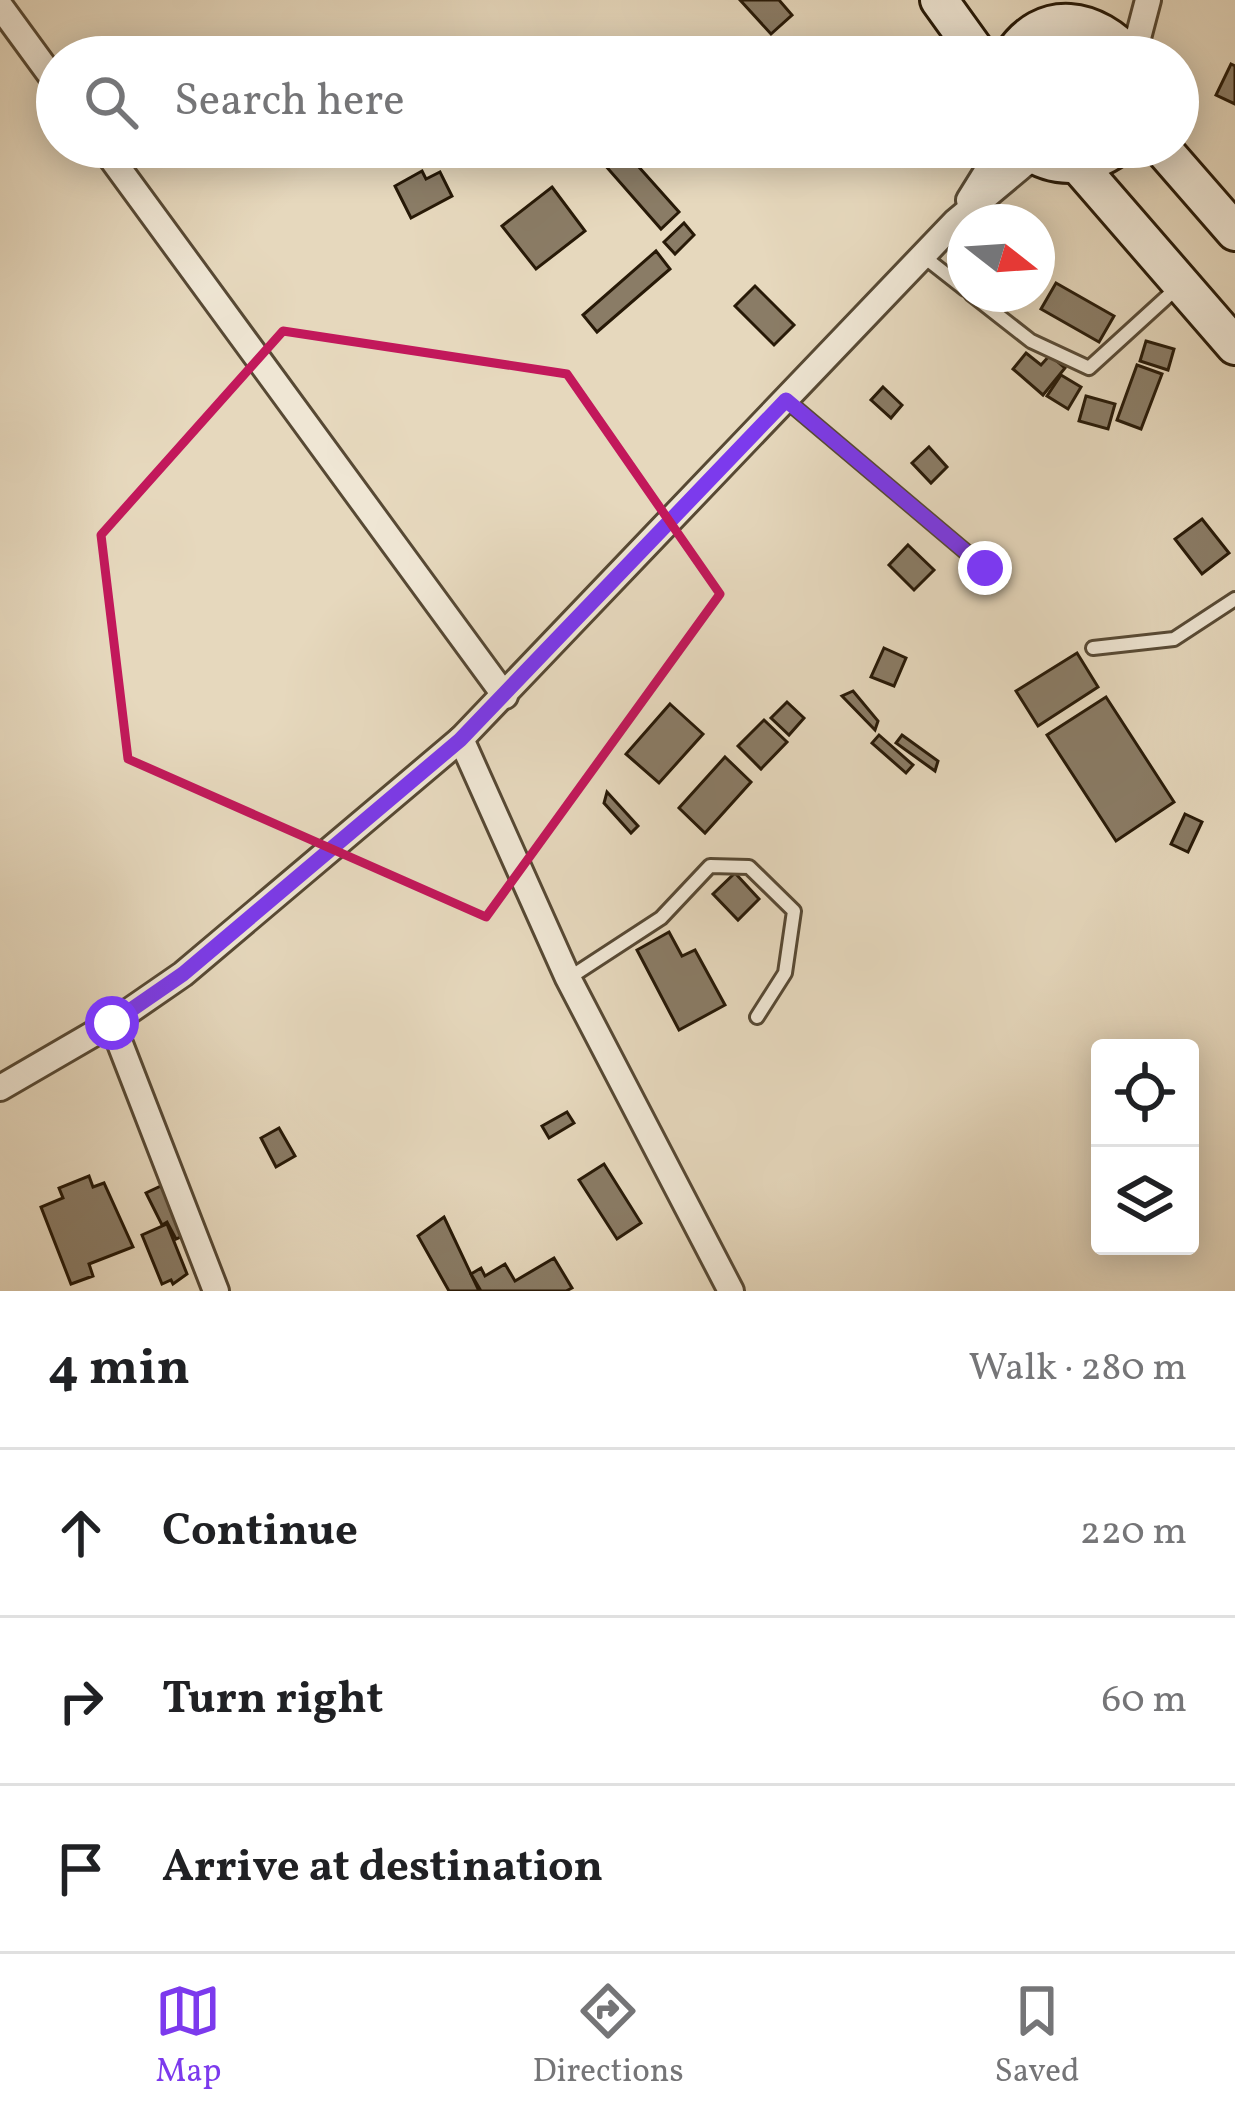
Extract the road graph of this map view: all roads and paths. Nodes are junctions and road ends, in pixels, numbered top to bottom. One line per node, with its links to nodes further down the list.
1 (939, 0): 5 (main road)
2 (1148, 0): 8 (street)
3 (0, 6): 9 (street)
4 (1064, 8): 6 (main road); 7 (main road)
5 (965, 36)
6 (1029, 36)
7 (1112, 36)
8 (1137, 36)
9 (36, 55)
10 (118, 168): 24 (street)
11 (1004, 168): 15 (street)
12 (1081, 168): 17 (main road)
13 (1179, 168): 14 (main road)
14 (1235, 232)
15 (923, 256): 16 (lane); 20 (street)
16 (947, 275)
17 (1181, 284): 18 (lane); 19 (main road)
18 (994, 312)
19 (1235, 346)
20 (786, 400): 21 (lane); 24 (street)
21 (985, 568)
22 (1235, 599): 23 (lane)
23 (1093, 648)
24 (505, 696): 25 (street)
25 (460, 740): 26 (street); 28 (street)
26 (568, 978): 27 (lane); 31 (street)
27 (757, 1017)
28 (112, 1023): 29 (street); 30 (street)
29 (0, 1088)
30 (216, 1291)
31 (731, 1291)

